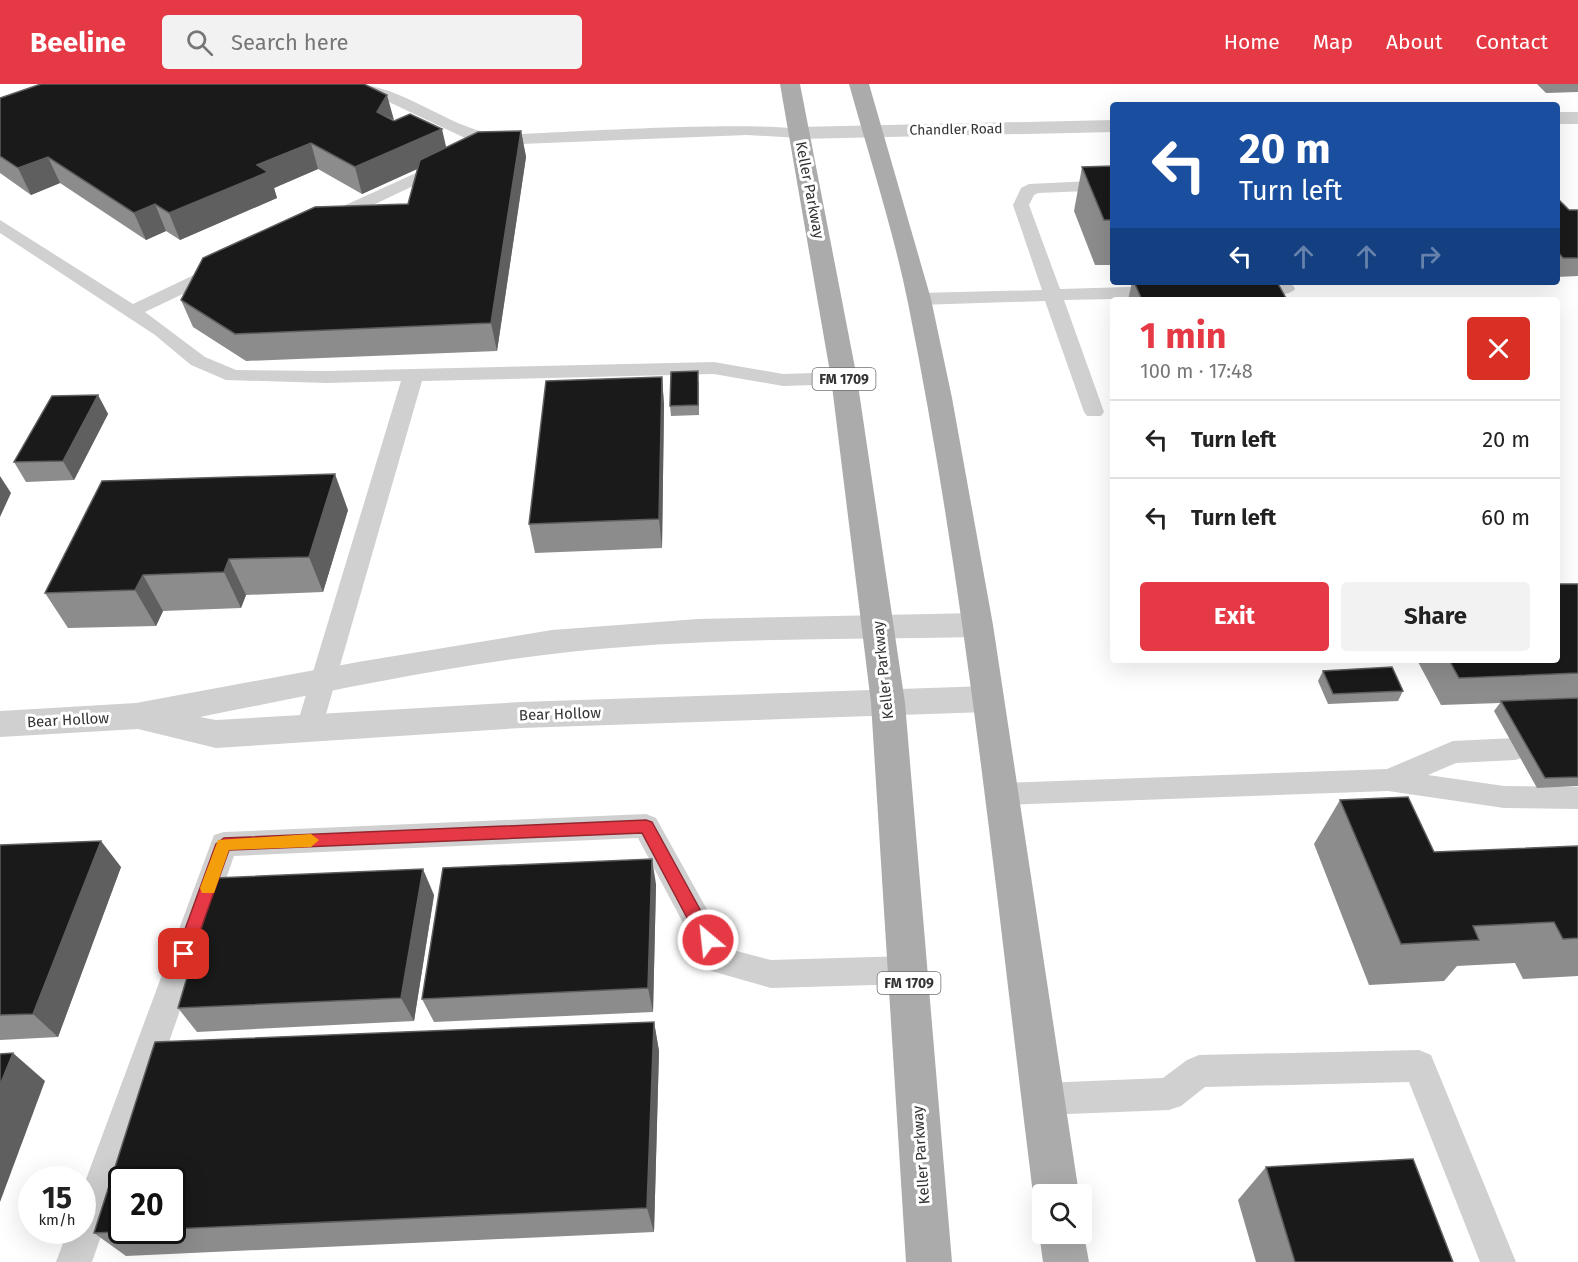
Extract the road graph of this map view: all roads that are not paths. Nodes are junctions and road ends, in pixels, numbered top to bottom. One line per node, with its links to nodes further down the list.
1 (358, 84): 9 (lane)
2 (790, 84): 8 (main road, Keller Parkway / FM 1709)
3 (859, 84): 7 (main road)
4 (1560, 118): 5 (street)
5 (1578, 118)
6 (1110, 126): 7 (street, Chandler Road)
7 (873, 131): 8 (street, Chandler Road); 18 (main road)
8 (799, 133): 9 (lane); 21 (main road, Keller Parkway / FM 1709)
9 (497, 140): 12 (lane)
10 (1110, 185): 17 (lane)
11 (0, 225): 19 (lane)
12 (314, 226)
13 (239, 261): 19 (lane)
14 (1287, 290): 15 (lane)
15 (1228, 291)
16 (1181, 292): 17 (lane)
17 (1053, 295): 18 (lane); 22 (lane)
18 (919, 299): 23 (main road)
19 (132, 311): 20 (lane)
20 (413, 376): 21 (lane); 25 (lane)
21 (844, 378): 24 (main road, Keller Parkway / FM 1709)
22 (1094, 412)
23 (977, 625): 24 (street, Bear Hollow); 26 (main road)
24 (879, 628): 25 (street, Bear Hollow); 27 (main road, Keller Parkway / FM 1709)
25 (325, 680): 28 (street, Bear Hollow); 30 (lane)
26 (987, 699): 27 (street, Bear Hollow); 34 (main road)
27 (888, 704): 30 (street, Bear Hollow); 37 (main road, Keller Parkway / FM 1709)
28 (136, 717): 29 (street, Bear Hollow); 30 (street, Bear Hollow)
29 (0, 724)
30 (309, 728)
31 (1515, 749): 32 (lane)
32 (1388, 780): 33 (lane); 35 (lane)
33 (1349, 781): 34 (lane); 36 (lane)
34 (1001, 794): 38 (main road)
35 (1578, 798)
36 (1371, 810)
37 (908, 970): 41 (lane); 42 (main road, Keller Parkway / FM 1709)
38 (1043, 1099): 39 (main road); 44 (lane)
39 (1055, 1184)
40 (1064, 1244): 43 (main road)
41 (74, 1262)
42 (929, 1262)
43 (1066, 1262)
44 (1498, 1262)

